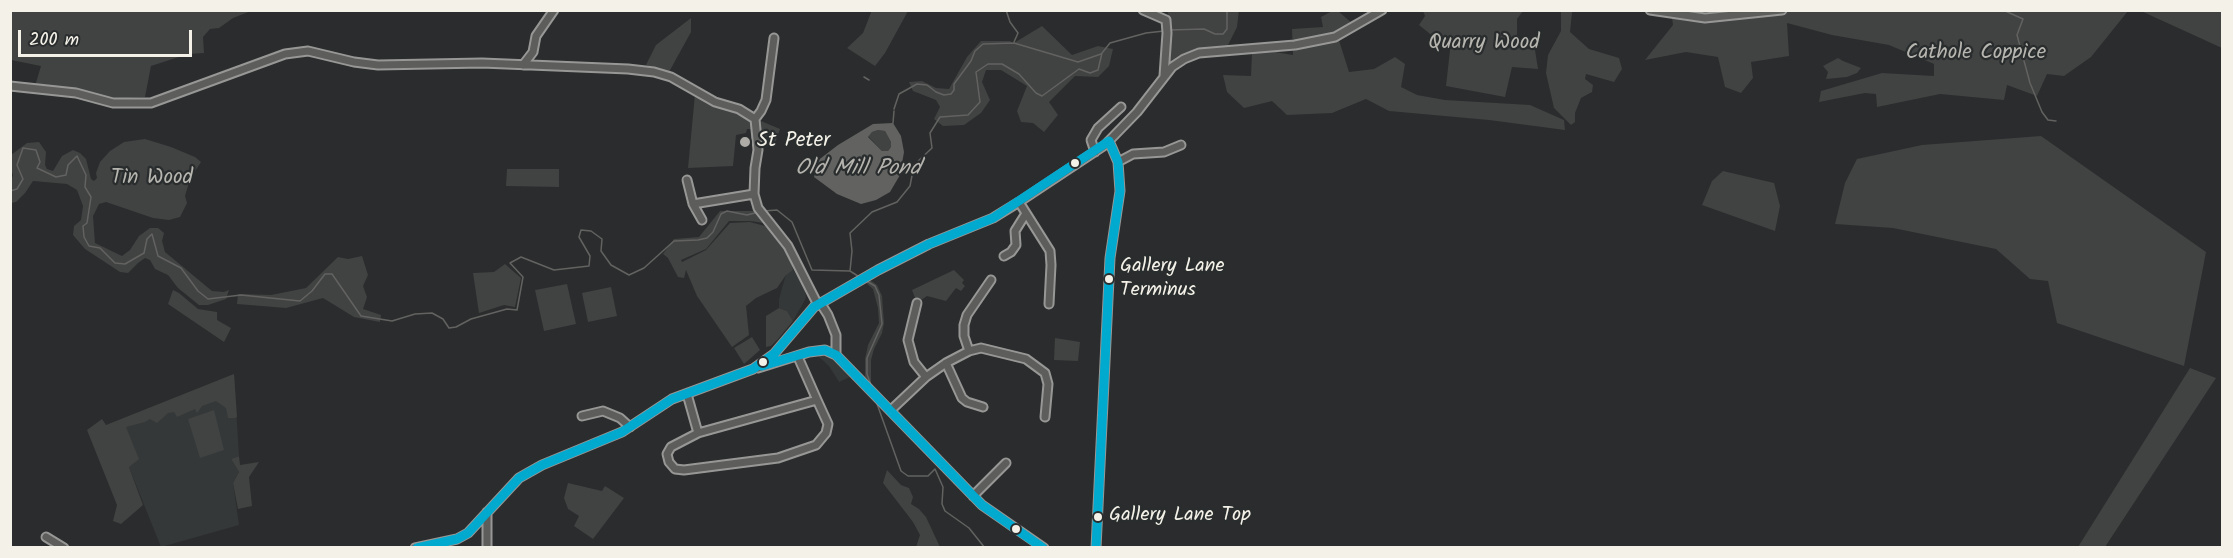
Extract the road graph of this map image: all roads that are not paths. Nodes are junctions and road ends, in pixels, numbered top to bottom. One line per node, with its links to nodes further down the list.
1 (554, 10): 7 (street)
2 (1143, 10): 10 (street)
3 (1382, 10): 10 (street)
4 (1650, 10): 5 (street)
5 (1782, 10)
6 (774, 38): 13 (street)
7 (533, 52): 8 (street); 9 (street)
8 (523, 64): 9 (street); 11 (street)
9 (545, 66): 13 (street)
10 (1164, 76): 14 (street)
11 (10, 86)
12 (1121, 107): 16 (street)
13 (755, 119): 19 (street)
14 (1109, 141): 16 (street); 17 (street)
15 (1181, 145): 17 (street)
16 (1095, 152): 20 (street)
17 (1118, 162): 51 (street)
18 (687, 180): 21 (street)
19 (754, 194): 21 (street); 27 (street)
20 (1019, 202): 22 (street); 27 (street)
21 (693, 204): 23 (street)
22 (1025, 215): 24 (street); 28 (street)
23 (702, 220)
24 (1016, 258)
25 (991, 280): 29 (street)
26 (917, 303): 34 (street)
27 (819, 304): 30 (street); 33 (street)
28 (1049, 304)
29 (969, 351): 32 (street); 40 (street)
30 (836, 355): 31 (street); 38 (street)
31 (798, 357): 33 (street); 36 (street)
32 (946, 363): 34 (street); 37 (street)
33 (753, 369): 35 (street)
34 (926, 377): 38 (street)
35 (687, 394): 41 (street); 42 (street)
36 (817, 400): 42 (street); 42 (street)
37 (983, 408)
38 (891, 410): 44 (street)
39 (582, 416): 41 (street)
40 (1045, 417)
41 (630, 427): 45 (street)
42 (698, 433)
43 (1006, 463): 44 (street)
44 (973, 496): 50 (street)
45 (487, 512): 48 (street); 49 (street)
46 (46, 537): 47 (street)
47 (64, 548)
48 (415, 548)
49 (487, 548)
50 (1044, 548)
51 (1096, 548)

